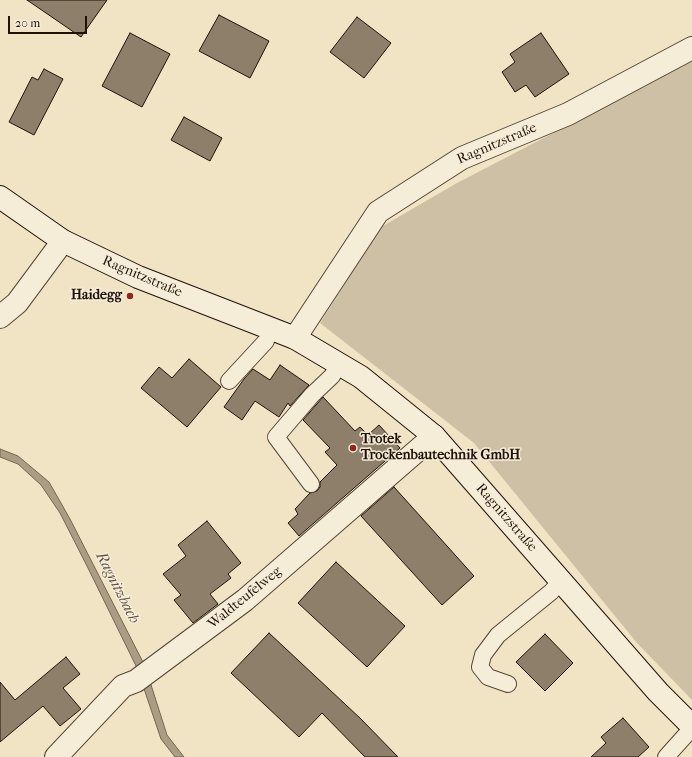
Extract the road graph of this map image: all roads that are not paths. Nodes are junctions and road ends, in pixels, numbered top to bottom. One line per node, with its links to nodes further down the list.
1 (692, 48): 5 (street, Ragnitzstraße)
2 (0, 196): 3 (street, Ragnitzstraße)
3 (63, 241): 4 (street); 5 (street, Ragnitzstraße)
4 (0, 317)
5 (295, 338): 7 (street, Ragnitzstraße)
6 (266, 341): 8 (lane)
7 (340, 364): 9 (street, Ragnitzstraße); 10 (lane)
8 (229, 382)
9 (434, 436): 11 (street, Ragnitzstraße); 14 (street, Waldteufelweg)
10 (311, 484)
11 (562, 582): 12 (lane); 13 (street, Ragnitzstraße)
12 (508, 684)
13 (692, 727): 15 (lane)
14 (56, 757)
15 (666, 757)

